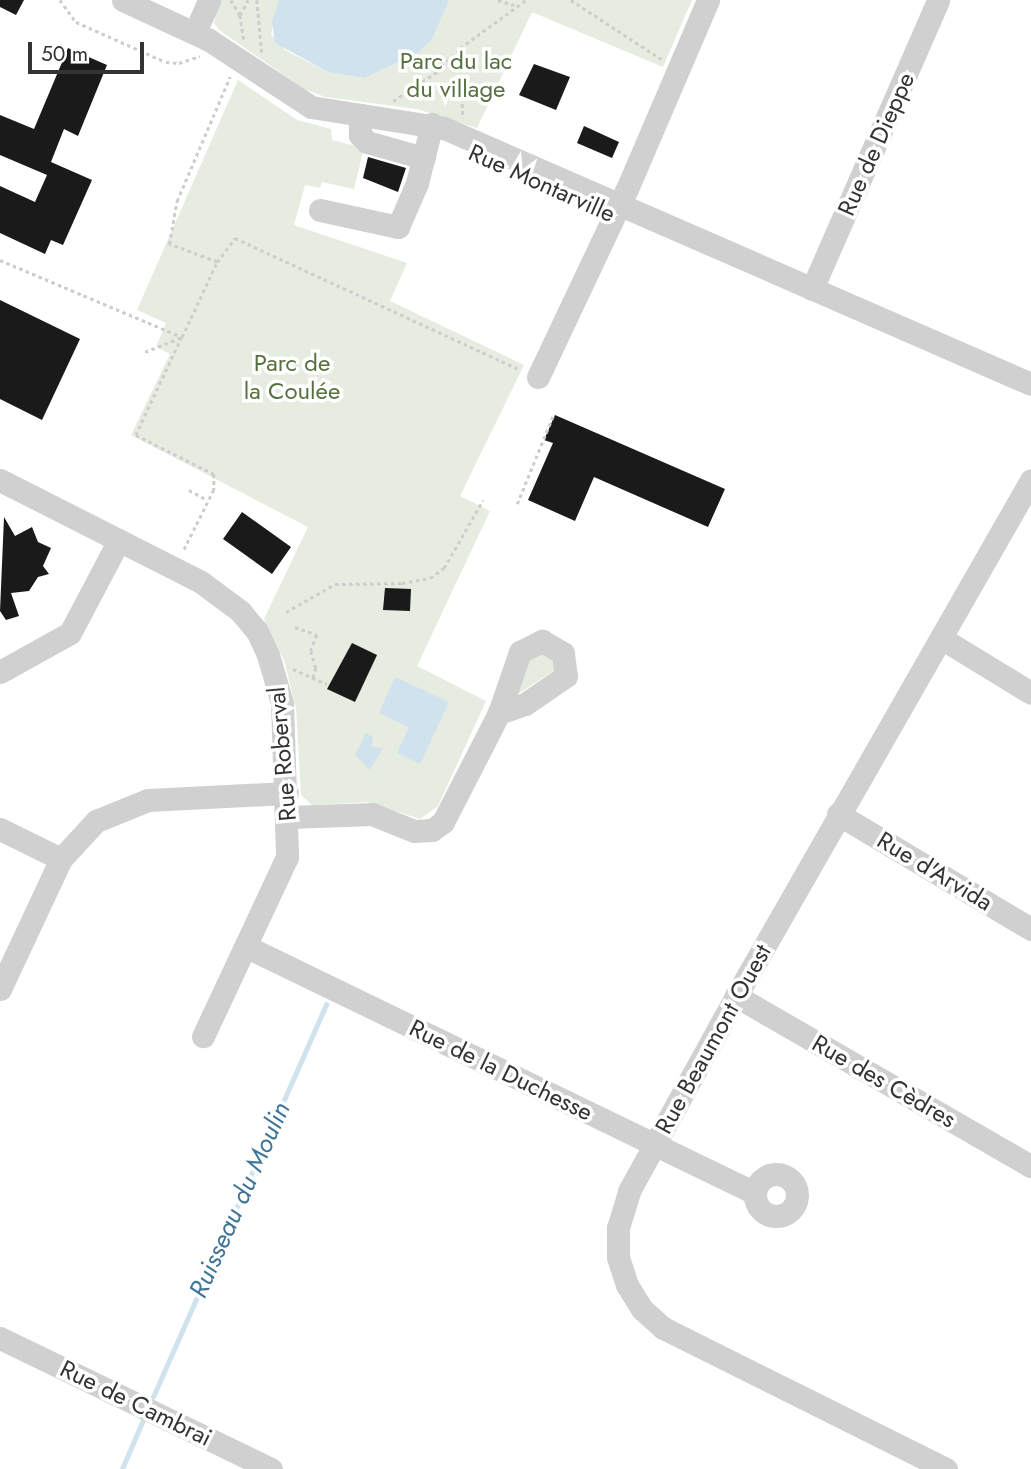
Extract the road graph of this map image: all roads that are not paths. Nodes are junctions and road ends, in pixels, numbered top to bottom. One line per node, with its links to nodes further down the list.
1 (123, 0): 5 (street, Rue Montarville)
2 (209, 0): 5 (street)
3 (708, 0): 9 (street)
4 (938, 0): 11 (street, Rue de Dieppe)
5 (195, 32): 6 (street, Rue Montarville)
6 (360, 115): 7 (street, Rue Montarville); 8 (street)
7 (432, 124): 8 (street); 9 (street, Rue Montarville)
8 (424, 158): 10 (street)
9 (620, 204): 11 (street, Rue Montarville); 12 (street)
10 (320, 210)
11 (812, 289): 13 (street, Rue Montarville)
12 (538, 377)
13 (1031, 384)
14 (0, 480): 16 (street, Rue Roberval)
15 (1031, 480): 17 (street, Rue Beaumont Ouest)
16 (119, 540): 18 (street); 21 (street, Rue Roberval)
17 (941, 638): 19 (street); 22 (street, Rue Beaumont Ouest)
18 (0, 672)
19 (1031, 693)
20 (499, 713): 23 (street)
21 (288, 793): 23 (street, Rue Roberval); 25 (street)
22 (838, 814): 26 (street, Rue d'Arvida); 29 (street, Rue Beaumont Ouest)
23 (289, 817): 27 (street, Rue Roberval)
24 (0, 830): 25 (street)
25 (61, 859): 28 (street)
26 (1031, 929)
27 (247, 947): 30 (street, Rue Roberval); 31 (street, Rue de la Duchesse)
28 (0, 989)
29 (736, 996): 31 (street, Rue Beaumont Ouest); 32 (street, Rue des Cèdres)
30 (203, 1036)
31 (655, 1145): 33 (street, Rue de la Duchesse); 36 (street, Rue Beaumont Ouest)
32 (1031, 1166)
33 (755, 1193)
34 (0, 1338): 35 (street, Rue de Cambrai)
35 (271, 1469)
36 (946, 1469)

